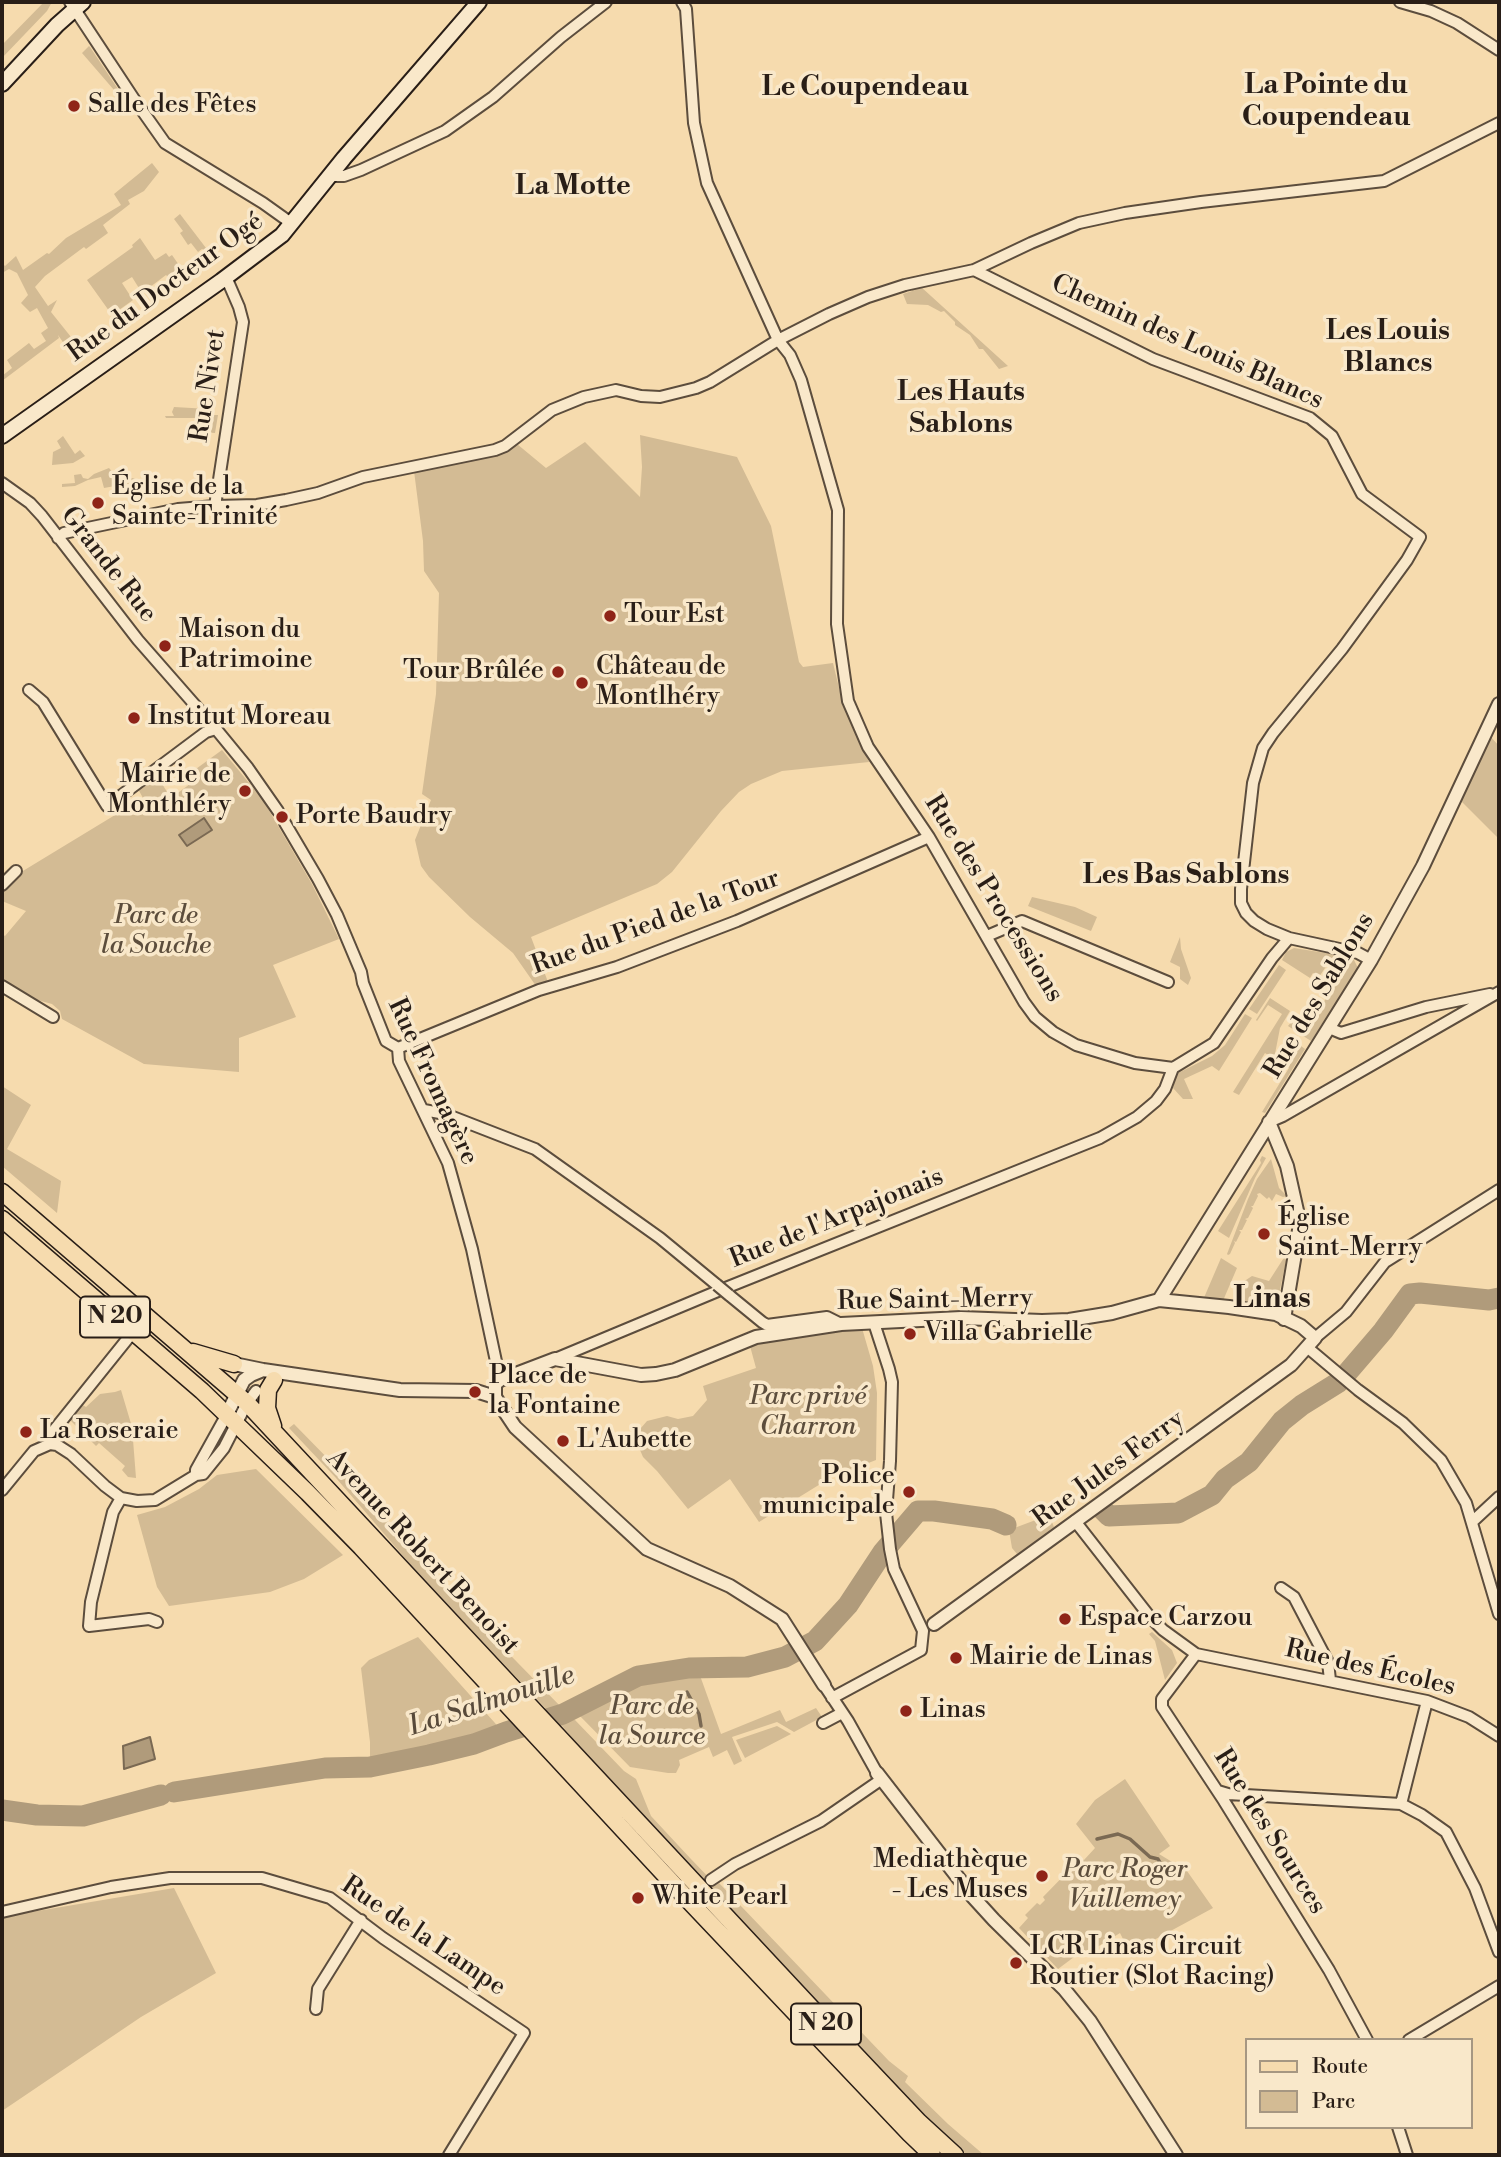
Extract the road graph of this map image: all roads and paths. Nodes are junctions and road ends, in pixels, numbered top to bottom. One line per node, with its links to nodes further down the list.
1 (480, 2): 9 (main road, Rue du Docteur Ogé)
2 (606, 2): 9 (street)
3 (682, 2): 13 (street)
4 (1400, 2): 6 (street)
5 (76, 4): 7 (main road); 10 (street)
6 (1499, 50)
7 (2, 84)
8 (1499, 123): 11 (street)
9 (329, 176): 10 (main road, Rue du Docteur Ogé)
10 (291, 223): 12 (main road, Rue du Docteur Ogé)
11 (974, 270): 13 (street); 27 (street, Chemin des Louis Blancs)
12 (226, 277): 14 (main road, Rue du Docteur Ogé); 16 (street, Rue Nivet)
13 (778, 340): 16 (street); 23 (street, Rue des Processions)
14 (2, 436)
15 (2, 483): 17 (street, Grande Rue)
16 (221, 505): 17 (street)
17 (58, 538): 20 (street, Grande Rue)
18 (29, 690): 20 (street)
19 (1499, 704): 28 (street, Rue des Sablons)
20 (216, 729): 21 (street, Grande Rue)
21 (278, 811)
22 (285, 822): 34 (street, Rue Fromagère)
23 (929, 837): 26 (street, Rue des Processions); 34 (street, Rue du Pied de la Tour)
24 (16, 871): 25 (street)
25 (2, 885)
26 (986, 936): 29 (street); 35 (street, Rue des Processions)
27 (1289, 938): 28 (street); 35 (street)
28 (1371, 960): 33 (street, Rue des Sablons)
29 (1168, 982)
30 (2, 986): 32 (street)
31 (1499, 992): 33 (street); 37 (street)
32 (53, 1017)
33 (1329, 1028): 37 (street, Rue des Sablons)
34 (398, 1048): 36 (street, Rue Fromagère)
35 (1173, 1068): 48 (street, Rue de l'Arpajonais)
36 (424, 1110): 44 (street, bridge); 51 (street, Rue Fromagère)
37 (1269, 1122): 41 (street, Rue des Sablons); 42 (street)
38 (1499, 1190): 46 (street)
39 (2, 1192): 47 (main road, Avenue Robert Benoist / N 20)
40 (2, 1219): 45 (main road, Avenue Robert Benoist / N 20)
41 (1158, 1300): 42 (street, Rue Saint-Merry); 43 (street, Rue Saint-Merry)
42 (1284, 1319): 46 (street, Rue Saint-Merry)
43 (874, 1323): 44 (street, Rue Saint-Merry); 67 (street)
44 (841, 1324): 48 (street, Rue Saint-Merry)
45 (133, 1332): 52 (main road); 53 (main road, Avenue Robert Benoist / N 20); 57 (street)
46 (1312, 1343): 62 (street, Rue Jules Ferry); 63 (street)
47 (182, 1348): 49 (main road); 52 (main road, Avenue Robert Benoist / N 20)
48 (555, 1359): 51 (street, Rue de l'Arpajonais)
49 (234, 1364): 50 (street)
50 (269, 1375): 51 (street, Rue de l'Arpajonais); 52 (street); 52 (street); 54 (main road)
51 (496, 1387): 70 (street)
52 (247, 1396): 53 (street); 54 (main road, Avenue Robert Benoist / N 20)
53 (231, 1420): 55 (main road, Avenue Robert Benoist / N 20); 56 (street); 58 (street)
54 (275, 1432): 90 (main road, Avenue Robert Benoist / N 20)
55 (254, 1441): 56 (street); 89 (main road, Avenue Robert Benoist / N 20)
56 (227, 1443): 58 (street)
57 (50, 1444): 59 (street); 61 (street)
58 (196, 1475): 61 (street)
59 (2, 1490)
60 (1499, 1497): 63 (street)
61 (121, 1498): 66 (street)
62 (1075, 1521): 67 (street, Rue Jules Ferry); 68 (street, Rue des Écoles)
63 (1472, 1522): 65 (street)
64 (1281, 1588): 69 (street)
65 (1499, 1614)
66 (157, 1622)
67 (929, 1628): 71 (street)
68 (1196, 1654): 69 (street, Rue des Écoles); 77 (street, Rue des Sources)
69 (1331, 1681): 72 (street, Rue des Écoles)
70 (824, 1685): 71 (street)
71 (832, 1699): 73 (street)
72 (1427, 1701): 75 (street, Rue des Écoles); 78 (street)
73 (842, 1713): 74 (street); 76 (street)
74 (823, 1723)
75 (1499, 1736)
76 (880, 1776): 79 (street); 91 (street)
77 (1218, 1791): 78 (street); 85 (street, Rue des Sources)
78 (1401, 1804): 82 (street)
79 (711, 1880)
80 (2, 1912): 81 (street, Rue de la Lampe)
81 (361, 1920): 84 (street); 88 (street, Rue de la Lampe)
82 (1499, 1952)
83 (1499, 1986): 86 (street)
84 (316, 2009)
85 (1366, 2038)
86 (1412, 2038)
87 (1399, 2129): 92 (street)
88 (449, 2155)
89 (932, 2155)
90 (955, 2155)
91 (1176, 2155)
92 (1407, 2155)

